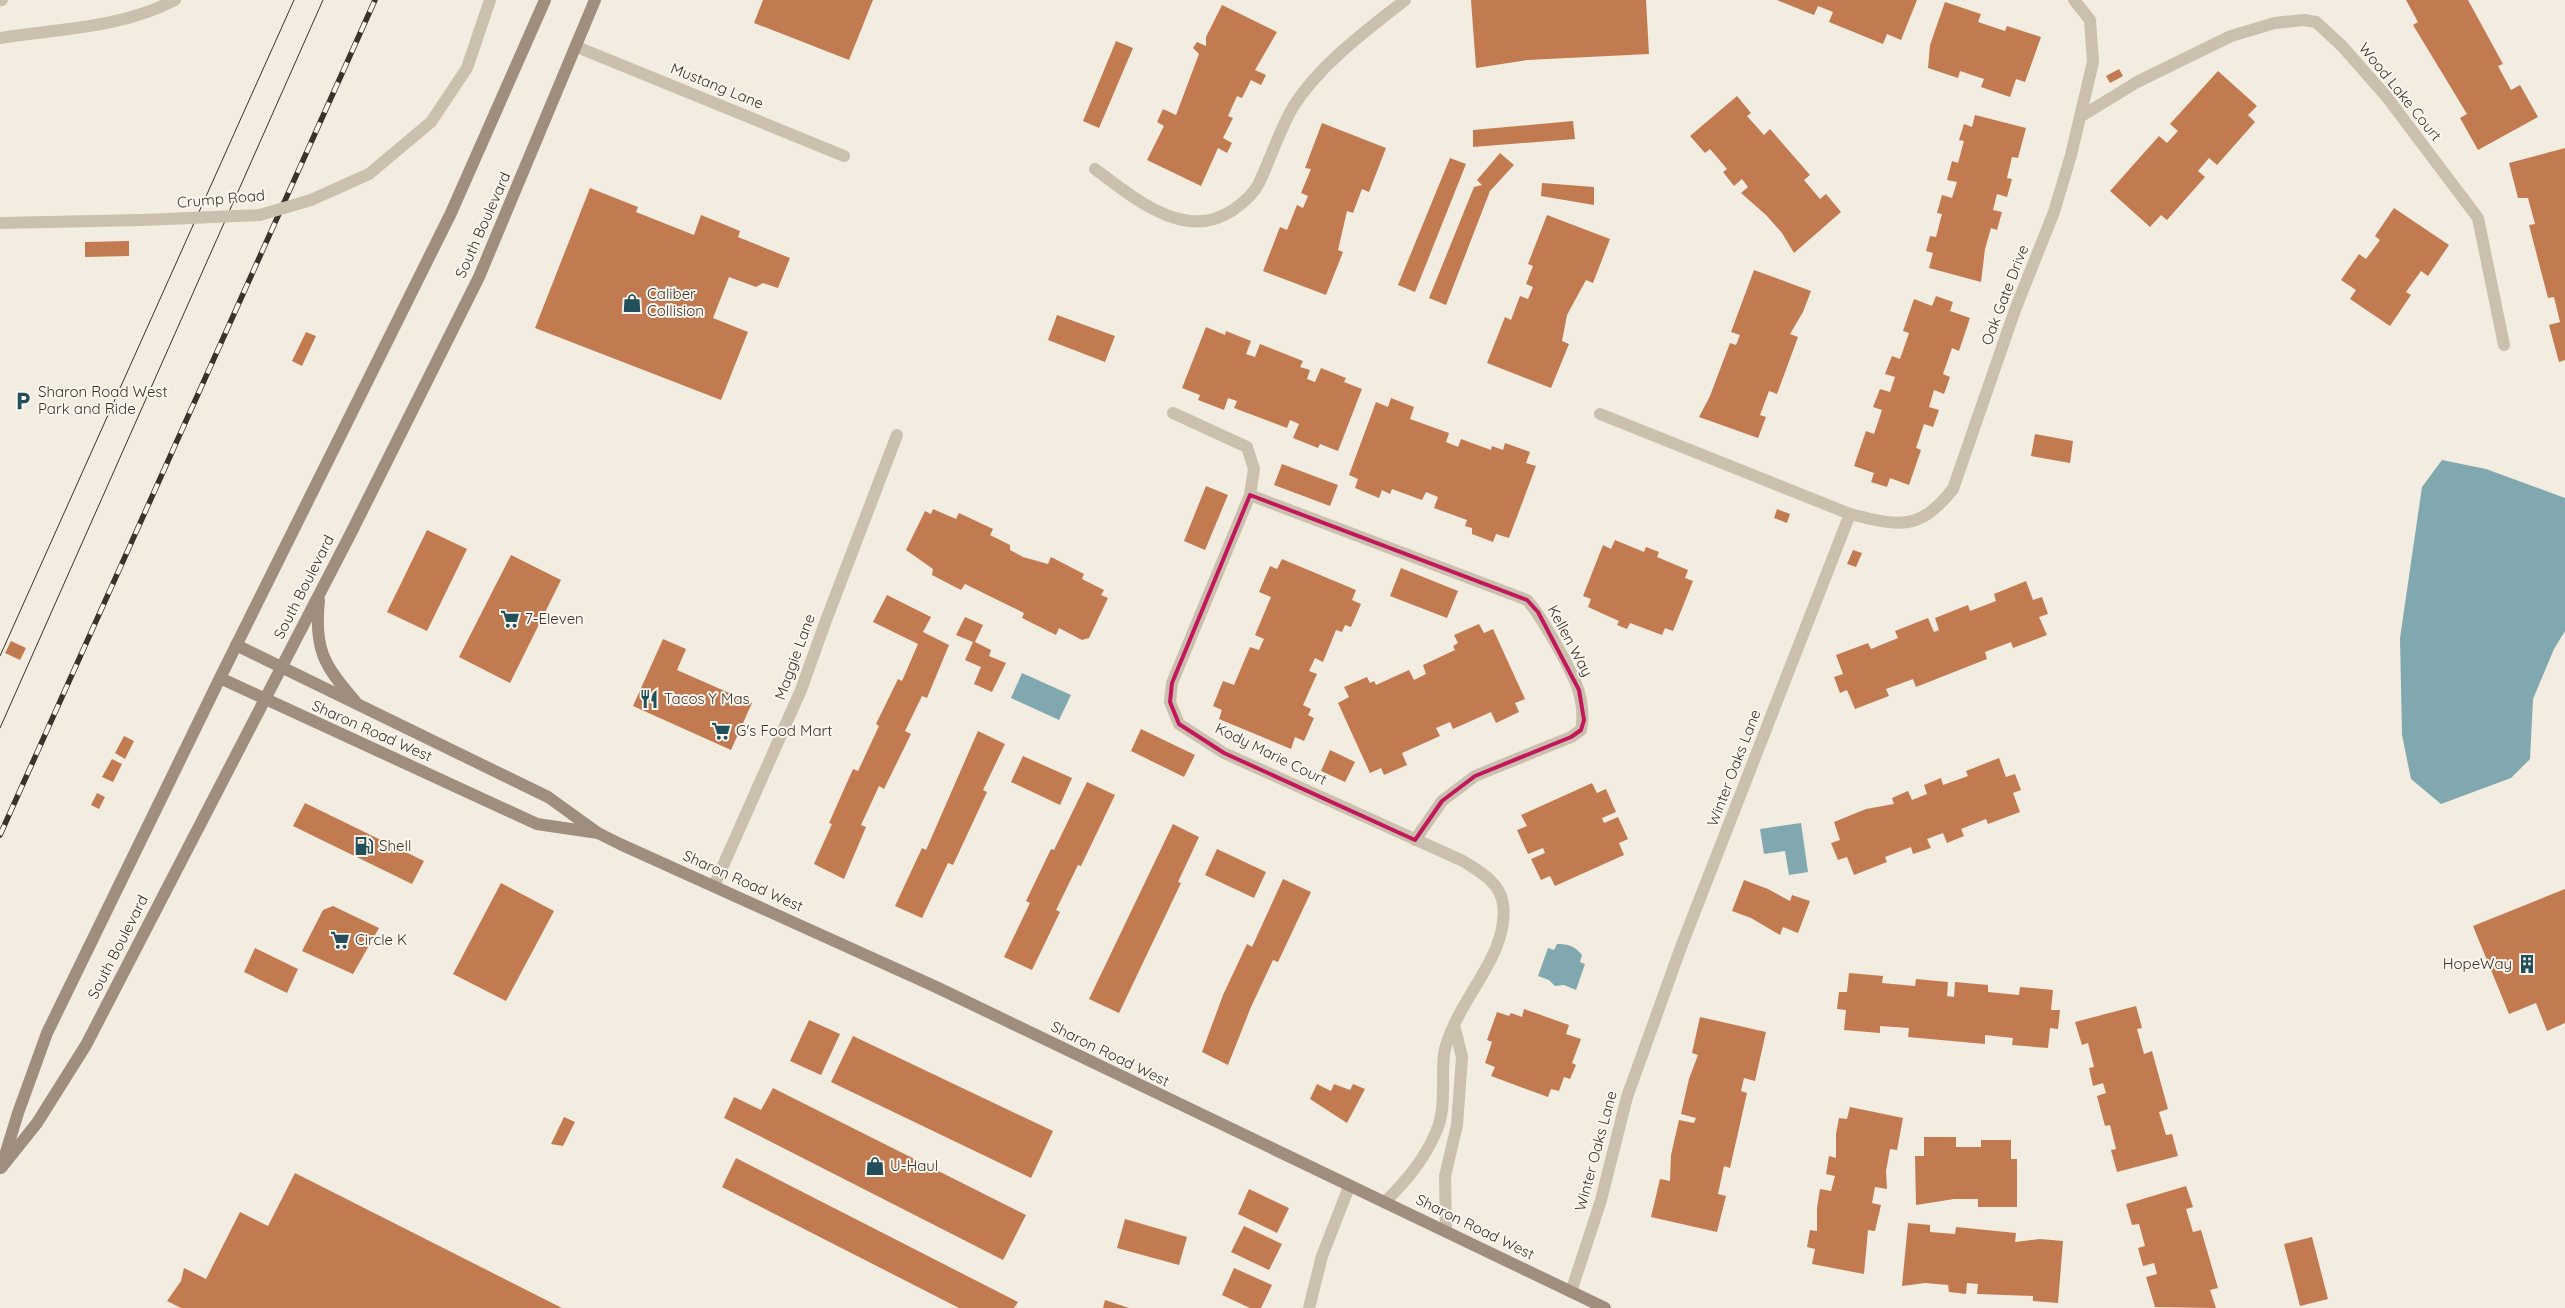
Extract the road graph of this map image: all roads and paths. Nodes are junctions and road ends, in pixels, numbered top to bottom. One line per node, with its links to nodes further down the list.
1 (174, 0): 7 (street)
2 (490, 0): 12 (street, Crump Road, bridge)
3 (545, 0): 20 (main road, South Boulevard)
4 (595, 0): 8 (main road, South Boulevard)
5 (1405, 0): 11 (street)
6 (2074, 0): 9 (street, Oak Gate Drive)
7 (0, 38)
8 (577, 47): 10 (street, Mustang Lane); 19 (main road, South Boulevard)
9 (2080, 117): 13 (street, Wood Lake Court); 18 (street, Oak Gate Drive)
10 (844, 156)
11 (1095, 170)
12 (0, 223)
13 (2504, 345)
14 (1173, 412): 17 (street, Kody Marie Court)
15 (1600, 414): 18 (street)
16 (897, 435): 27 (street, Maggie Lane)
17 (1250, 495): 26 (street, Kody Marie Court); 26 (street, Kellen Way)
18 (1850, 514): 37 (street, Winter Oaks Lane)
19 (320, 593): 21 (main road, South Boulevard); 24 (main road)
20 (236, 645): 21 (main road, Sharon Road West); 22 (main road, South Boulevard)
21 (281, 668): 23 (main road, South Boulevard); 24 (main road, Sharon Road West)
22 (220, 678): 23 (main road, Sharon Road West); 33 (main road, South Boulevard)
23 (265, 700): 25 (main road, Sharon Road West); 33 (main road, South Boulevard)
24 (360, 706): 25 (main road, Sharon Road West)
25 (598, 833): 27 (main road, Sharon Road West)
26 (1414, 840): 28 (street, Kody Marie Court)
27 (714, 886): 34 (main road, Sharon Road West)
28 (1454, 1024): 29 (street, Kody Marie Court); 30 (street)
29 (1442, 1088): 30 (street); 31 (street, Kody Marie Court)
30 (1460, 1090): 32 (street)
31 (1437, 1131): 32 (street); 35 (street, Kody Marie Court)
32 (1454, 1137): 36 (street)
33 (1, 1170)
34 (1349, 1187): 35 (main road, Sharon Road West); 38 (street)
35 (1385, 1202): 36 (main road, Sharon Road West)
36 (1446, 1231): 37 (main road, Sharon Road West)
37 (1571, 1292): 39 (main road, Sharon Road West)
38 (1309, 1308)
39 (1605, 1308)

